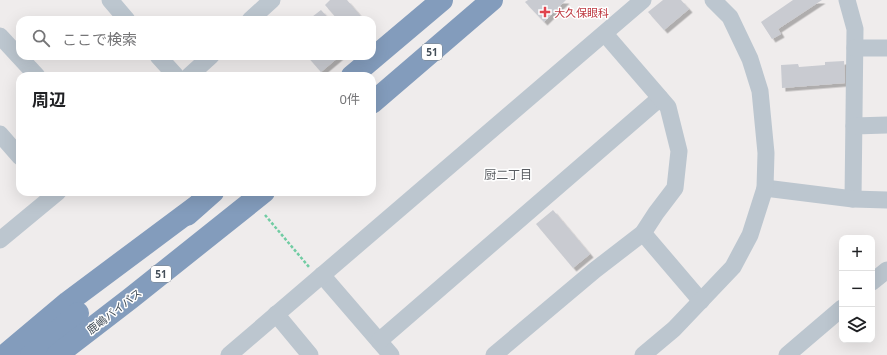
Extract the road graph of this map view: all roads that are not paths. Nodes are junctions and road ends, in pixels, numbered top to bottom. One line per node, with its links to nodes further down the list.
1 (110, 0): 8 (street)
2 (272, 0): 9 (street)
3 (442, 0): 15 (highway)
4 (492, 0): 25 (highway, 51)
5 (643, 0): 10 (street)
6 (713, 0): 30 (street)
7 (847, 0): 12 (street)
8 (124, 16)
9 (254, 16)
10 (605, 34): 24 (street); 39 (street)
11 (0, 36): 14 (street)
12 (855, 48): 13 (street); 27 (street)
13 (887, 48)
14 (16, 53)
15 (376, 56)
16 (22, 60): 20 (street)
17 (162, 60): 21 (street)
18 (207, 60): 22 (street)
19 (371, 60): 23 (highway)
20 (33, 72)
21 (172, 72)
22 (193, 72)
23 (357, 72)
24 (660, 98): 36 (street); 44 (street)
25 (376, 100)
26 (887, 125): 27 (street)
27 (854, 126): 34 (street)
28 (0, 134): 29 (street)
29 (16, 152)
30 (764, 188): 34 (street); 41 (street)
31 (51, 196): 37 (street)
32 (263, 196): 47 (highway, 鹿嶋バイパス / 51); 48 (highway, 51)
33 (206, 198): 45 (highway, 51); 46 (highway, 鹿嶋バイパス / 51)
34 (853, 199): 35 (street)
35 (887, 200)
36 (643, 233): 41 (street); 52 (street)
37 (0, 240)
38 (887, 270): 40 (street)
39 (320, 277): 43 (street); 44 (street)
40 (875, 280)
41 (701, 301): 53 (street)
42 (839, 311): 54 (street)
43 (276, 314): 49 (street); 50 (street)
44 (379, 342): 51 (street)
45 (5, 355)
46 (31, 355)
47 (57, 355)
48 (80, 355)
49 (229, 355)
50 (310, 355)
51 (391, 355)
52 (494, 355)
53 (643, 355)
54 (786, 355)

